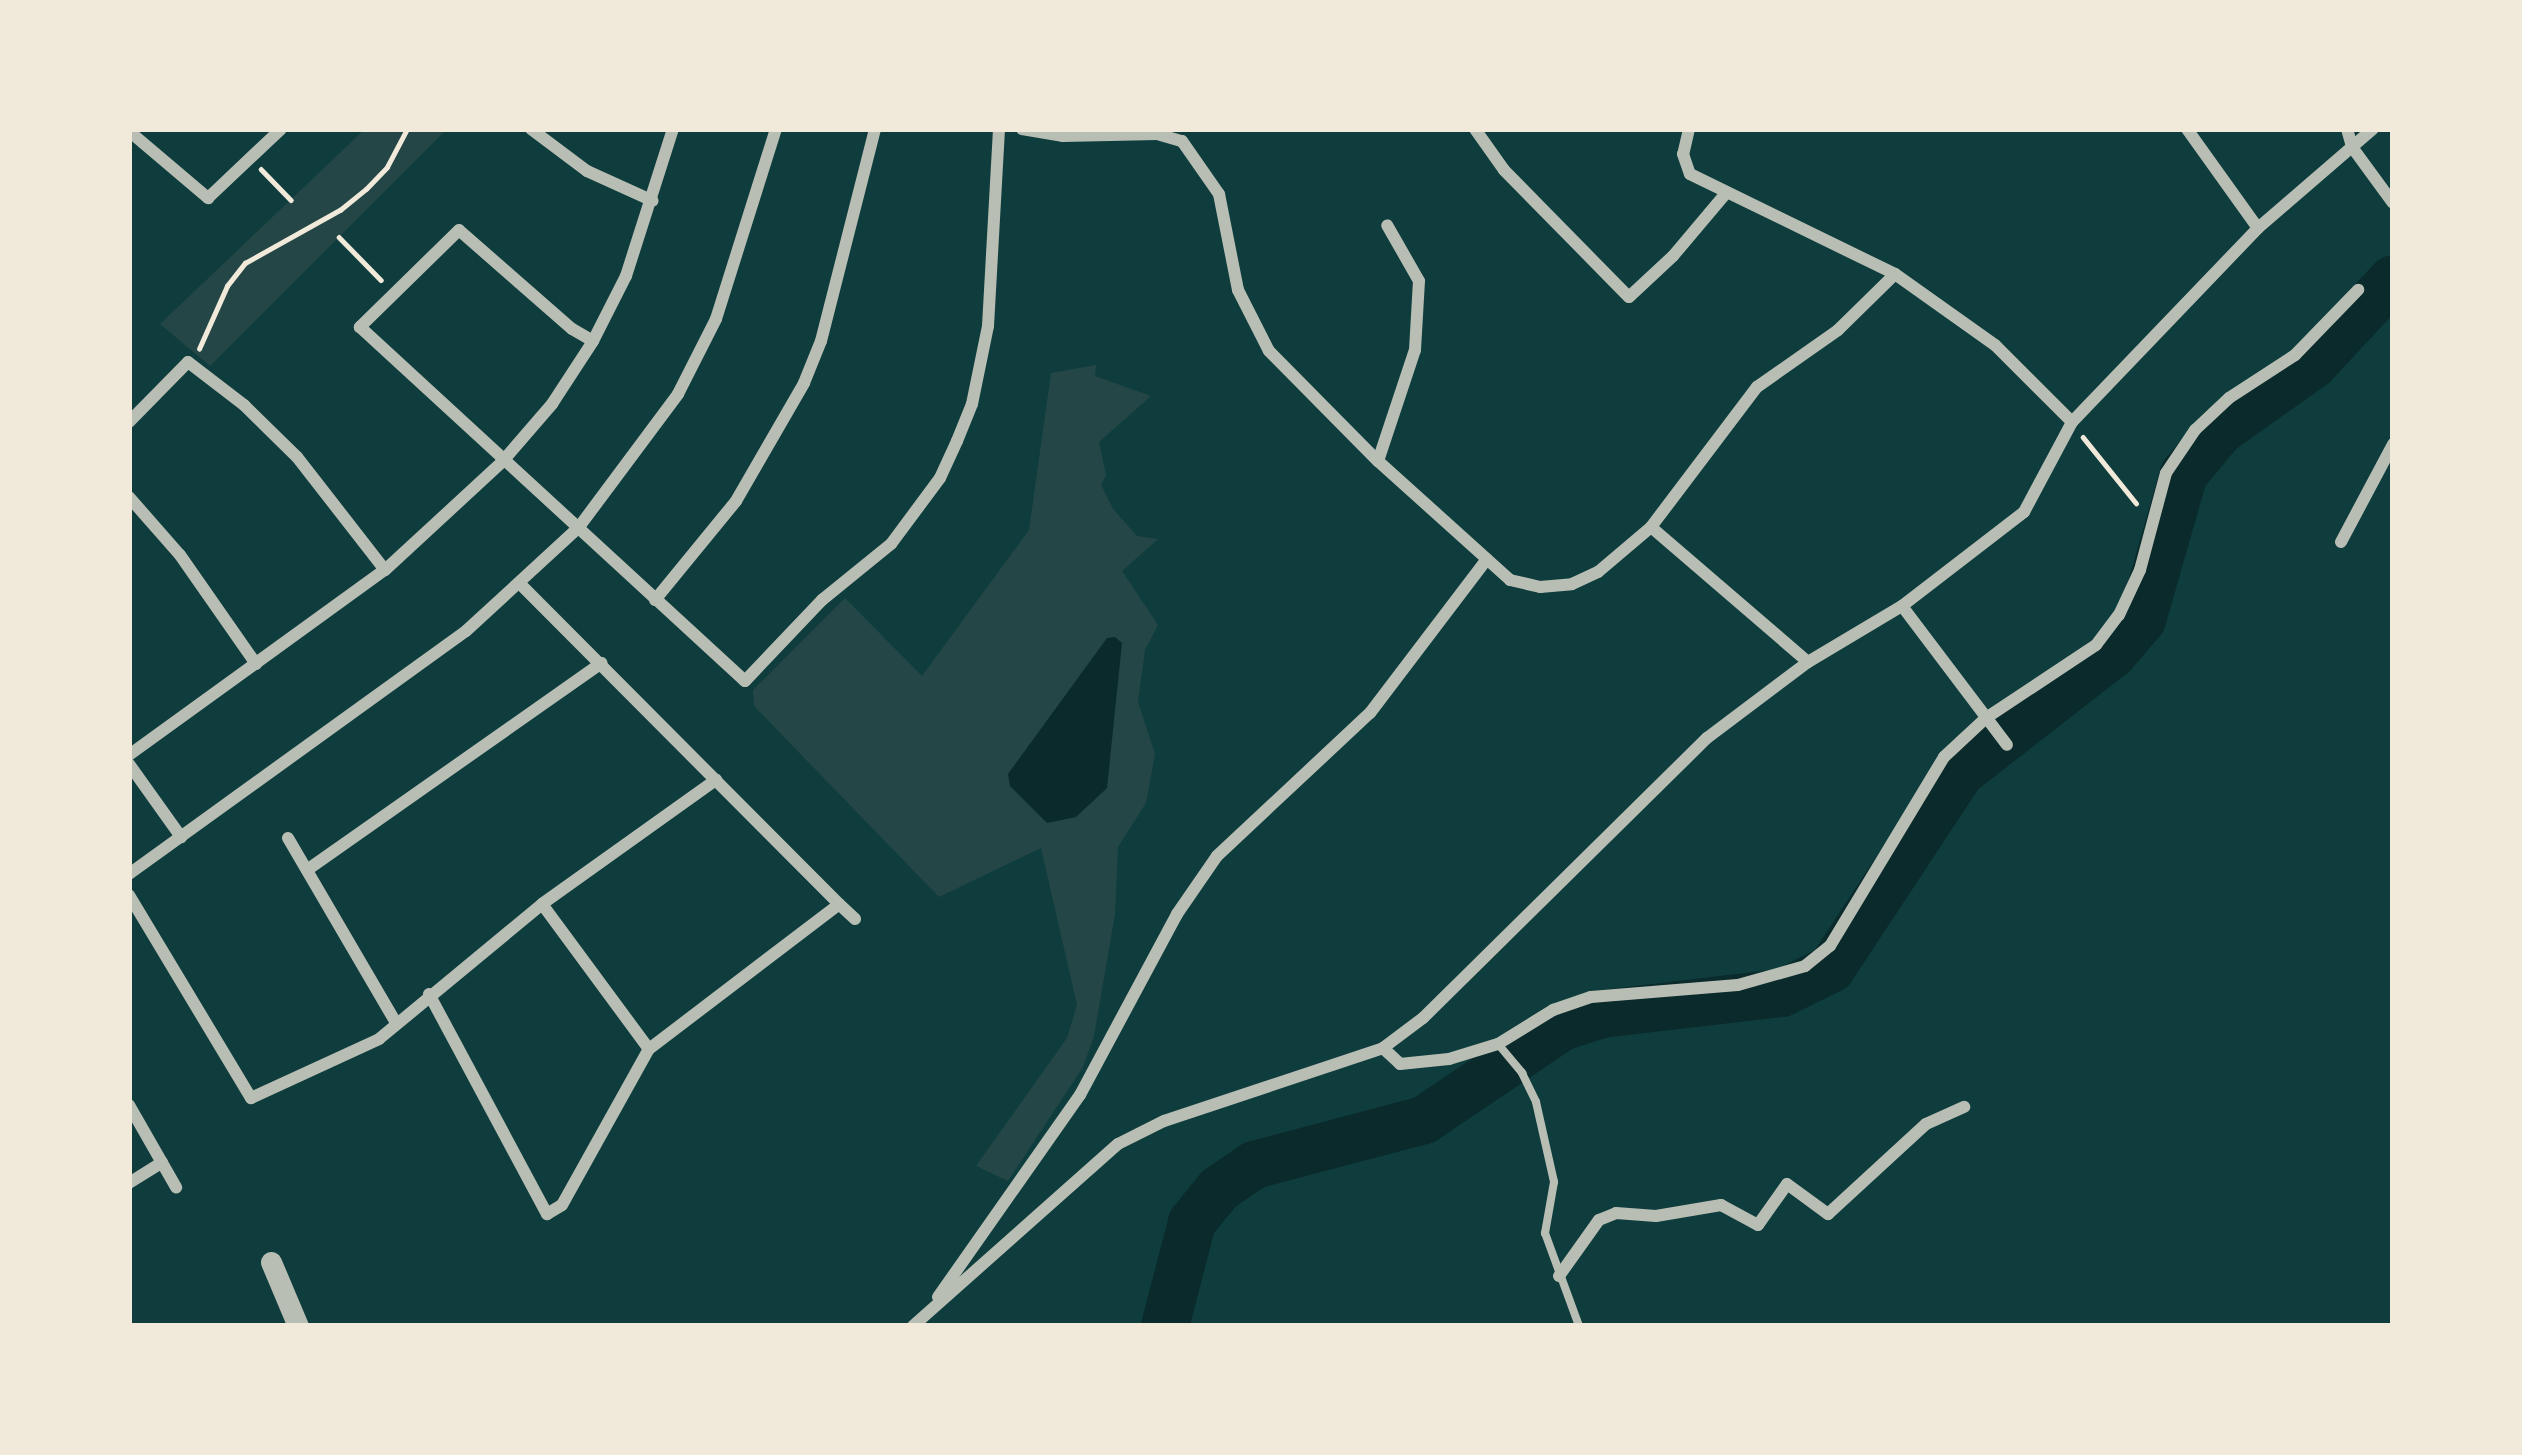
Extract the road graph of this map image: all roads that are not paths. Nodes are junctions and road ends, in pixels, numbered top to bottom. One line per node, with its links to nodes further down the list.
1 (281, 129): 13 (street)
2 (531, 129): 16 (street)
3 (673, 129): 16 (street)
4 (776, 129): 30 (street)
5 (875, 129): 35 (street)
6 (999, 129): 35 (street)
7 (1022, 129): 26 (street)
8 (1475, 129): 15 (street)
9 (1689, 129): 15 (street)
10 (2187, 129): 19 (street)
11 (2347, 129): 14 (street)
12 (2373, 129): 14 (street)
13 (129, 131)
14 (2352, 146): 17 (street); 19 (street)
15 (1726, 193): 20 (street)
16 (653, 201): 22 (street)
17 (2393, 202)
18 (1388, 225): 26 (street)
19 (2258, 228): 24 (street)
20 (1895, 274): 24 (street); 29 (street)
21 (2358, 290): 40 (street)
22 (593, 341): 27 (street); 27 (street)
23 (129, 422): 33 (street)
24 (2072, 422): 36 (street)
25 (2393, 444): 31 (street)
26 (1378, 461): 32 (street)
27 (502, 462): 30 (street); 33 (street)
28 (129, 497): 39 (street)
29 (1652, 526): 32 (street); 37 (street)
30 (577, 528): 34 (street); 35 (street)
31 (2341, 542)
32 (1487, 559): 64 (street)
33 (385, 570): 39 (street)
34 (520, 584): 38 (street); 44 (street)
35 (656, 600)
36 (1902, 606): 37 (street); 40 (street)
37 (1808, 662): 55 (street)
38 (602, 663): 43 (street); 46 (street)
39 (256, 664): 42 (street)
40 (1990, 724): 41 (street); 54 (street)
41 (2007, 745)
42 (129, 759): 44 (street)
43 (716, 780): 49 (street); 50 (street)
44 (181, 837): 47 (street)
45 (289, 838): 46 (street)
46 (307, 870): 53 (street)
47 (129, 874)
48 (129, 895): 53 (street)
49 (542, 904): 52 (street); 56 (street)
50 (839, 904): 51 (street); 56 (street)
51 (855, 919)
52 (429, 994): 53 (street); 56 (street)
53 (396, 1023)
54 (1498, 1045): 55 (street); 63 (lane)
55 (1383, 1048): 64 (street)
56 (649, 1049)
57 (129, 1105): 59 (street)
58 (1964, 1107): 63 (street)
59 (162, 1162): 60 (street); 61 (street)
60 (129, 1183)
61 (176, 1187)
62 (271, 1262): 65 (street)
63 (1559, 1276): 67 (lane)
64 (927, 1312): 66 (street)
65 (298, 1326)
66 (913, 1326)
67 (1579, 1326)

